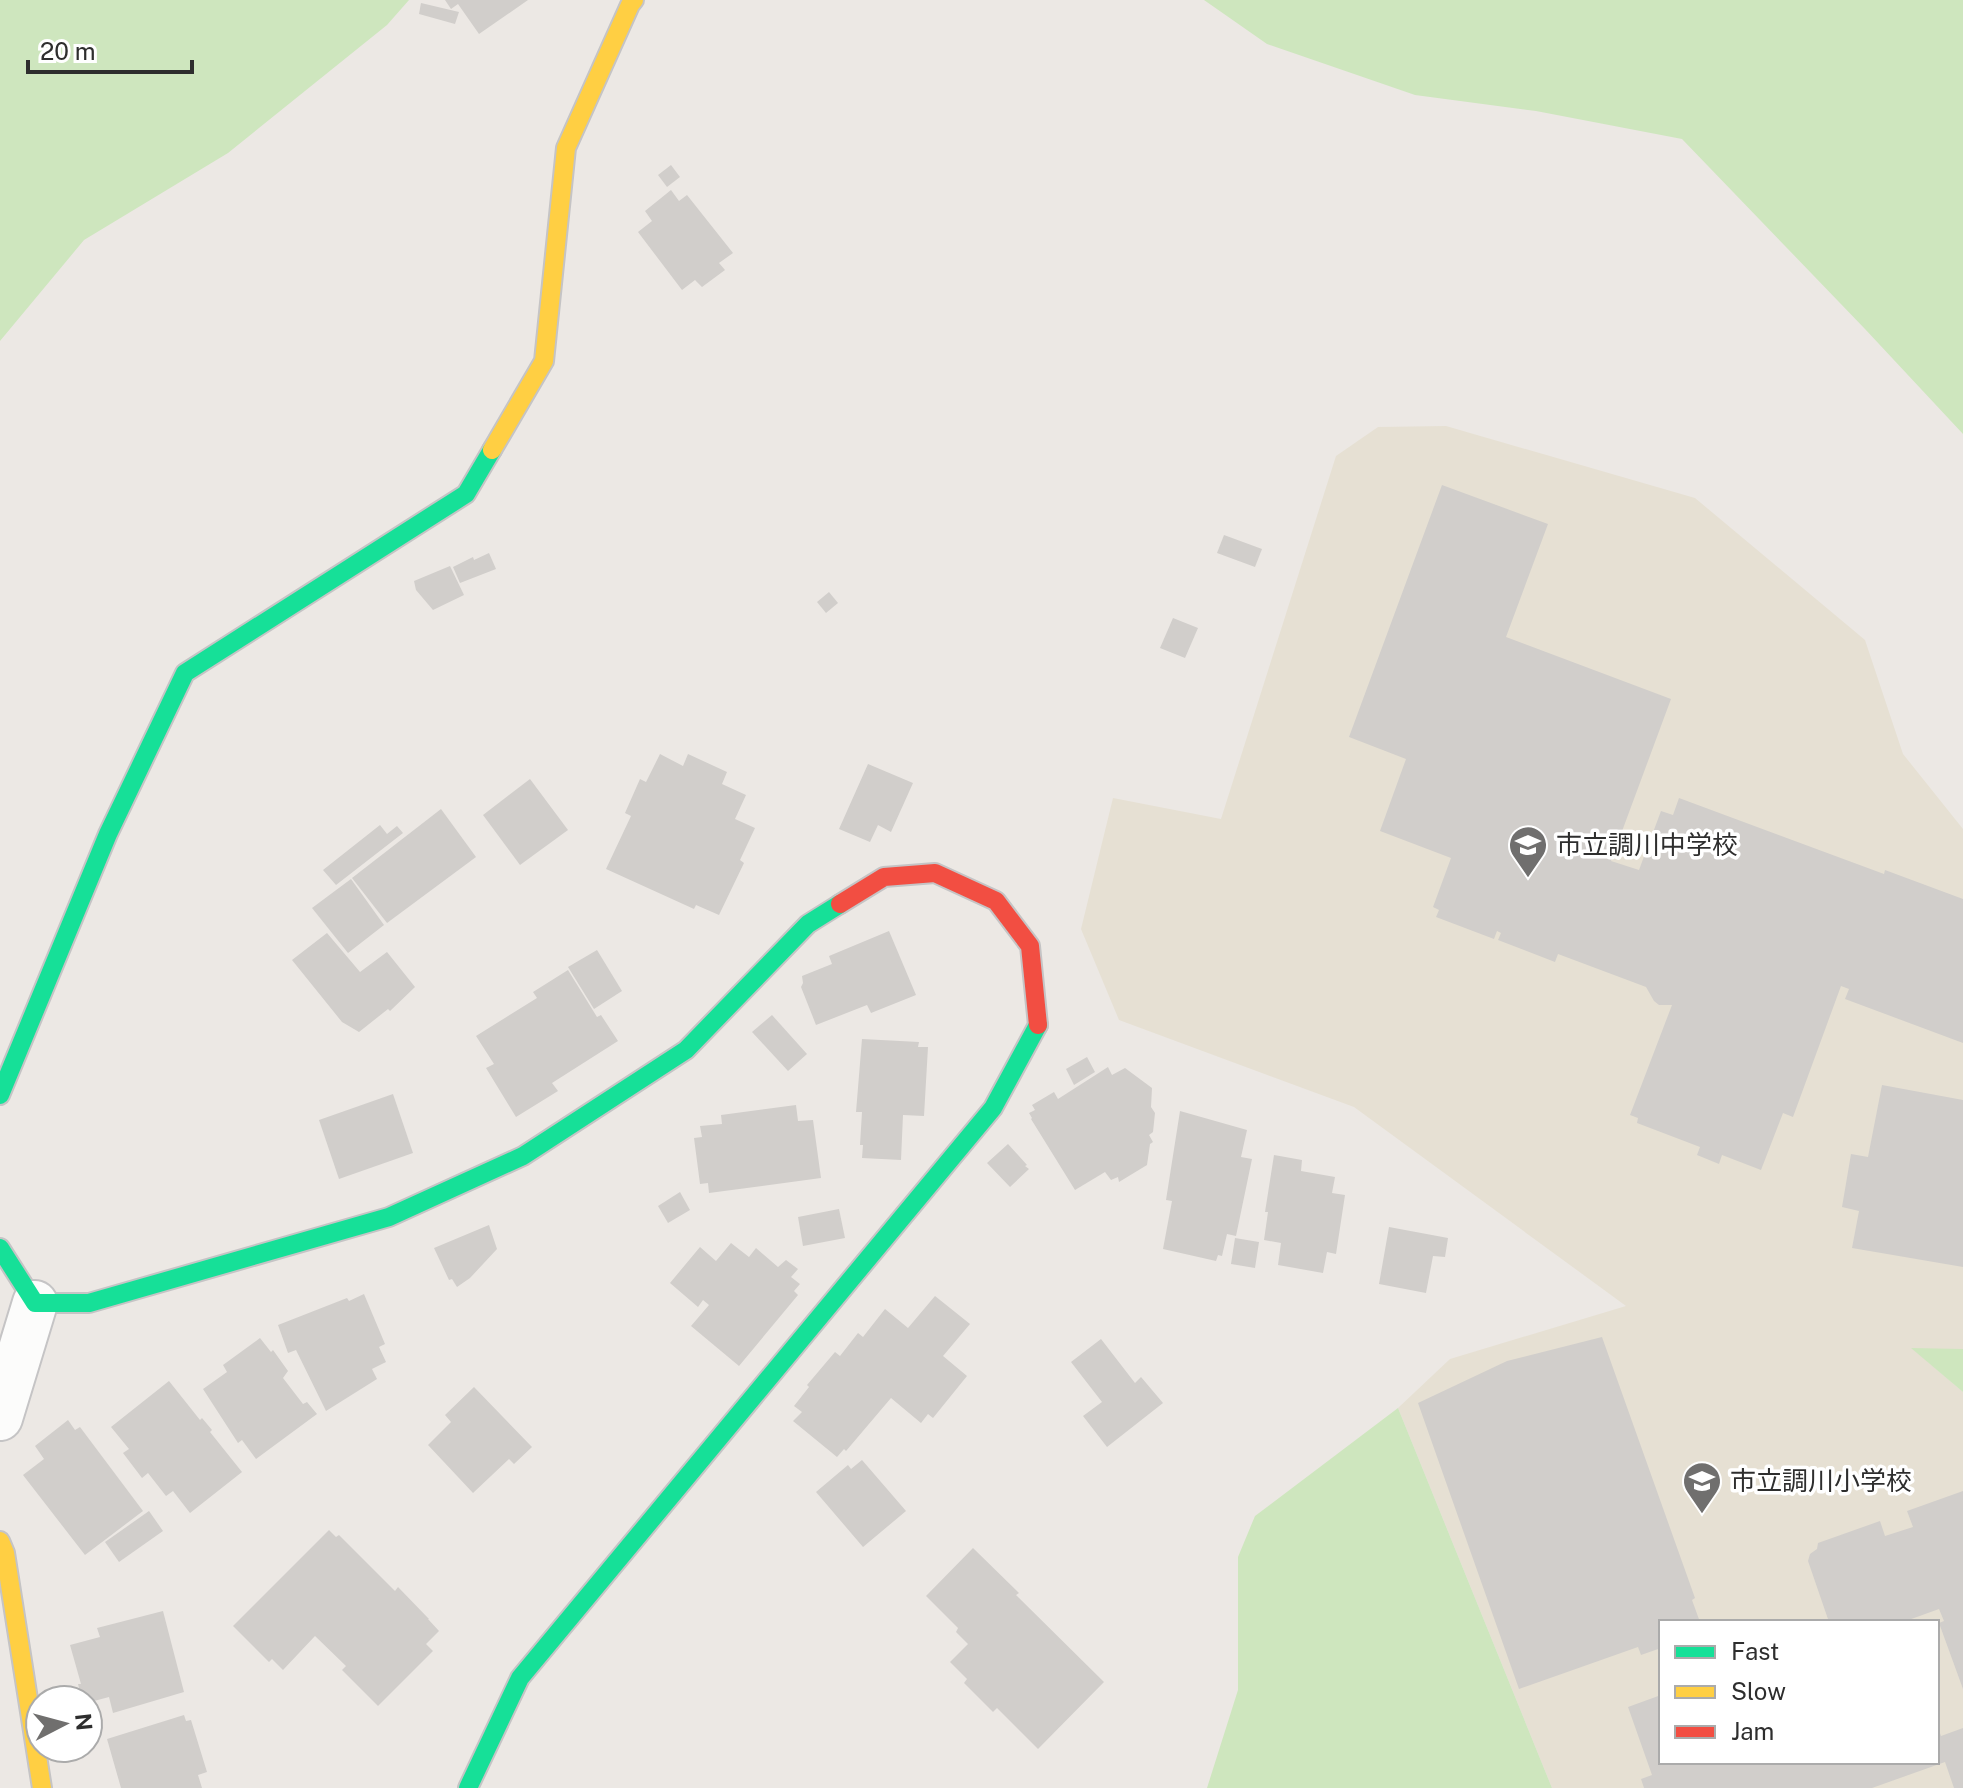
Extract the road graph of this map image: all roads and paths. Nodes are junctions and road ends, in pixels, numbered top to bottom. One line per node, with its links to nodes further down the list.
1 (634, 0): 2 (street)
2 (0, 1095)
3 (0, 1248): 4 (street)
4 (35, 1303): 5 (street); 8 (street)
5 (0, 1418)
6 (0, 1541): 7 (street)
7 (42, 1788)
8 (468, 1788)

